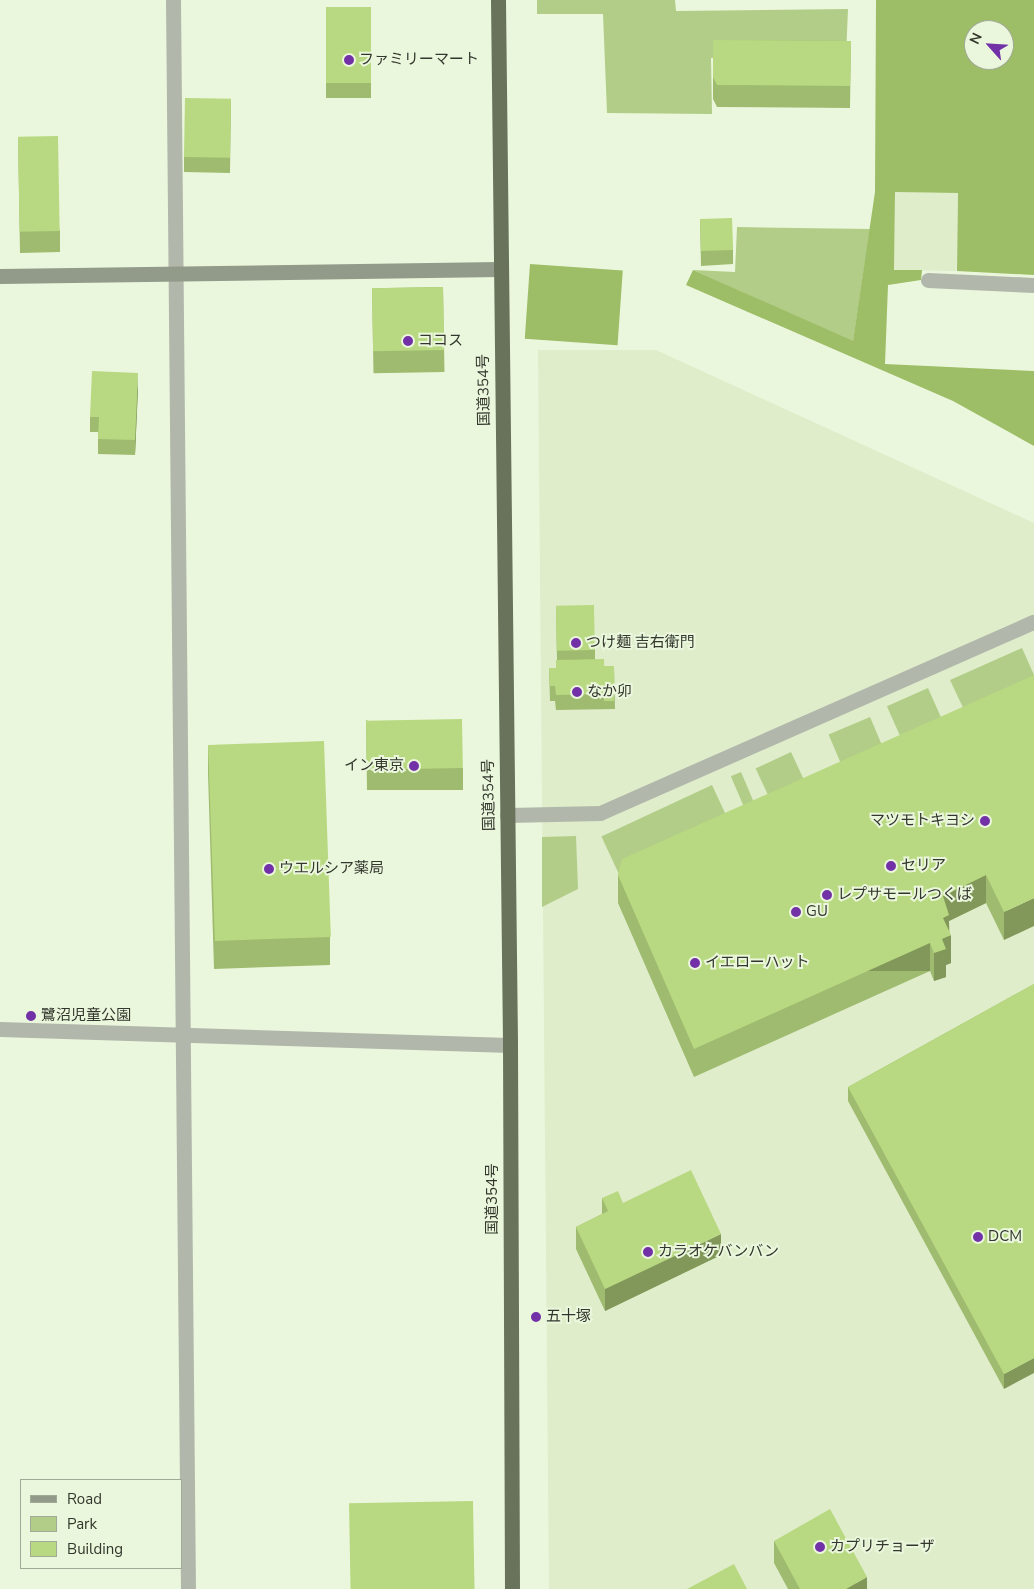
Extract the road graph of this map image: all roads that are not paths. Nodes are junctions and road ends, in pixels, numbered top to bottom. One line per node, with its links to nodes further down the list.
1 (173, 0): 4 (street)
2 (498, 0): 3 (highway, 国道354号)
3 (500, 269): 4 (street); 9 (highway, 国道354号)
4 (176, 273): 5 (street); 11 (street)
5 (0, 276)
6 (928, 280): 7 (street)
7 (1034, 285)
8 (1034, 622): 9 (street)
9 (507, 815): 12 (highway, 国道354号)
10 (0, 1028): 11 (street)
11 (183, 1034): 12 (street); 13 (street)
12 (510, 1045): 14 (highway, 国道354号)
13 (188, 1589)
14 (512, 1589)

